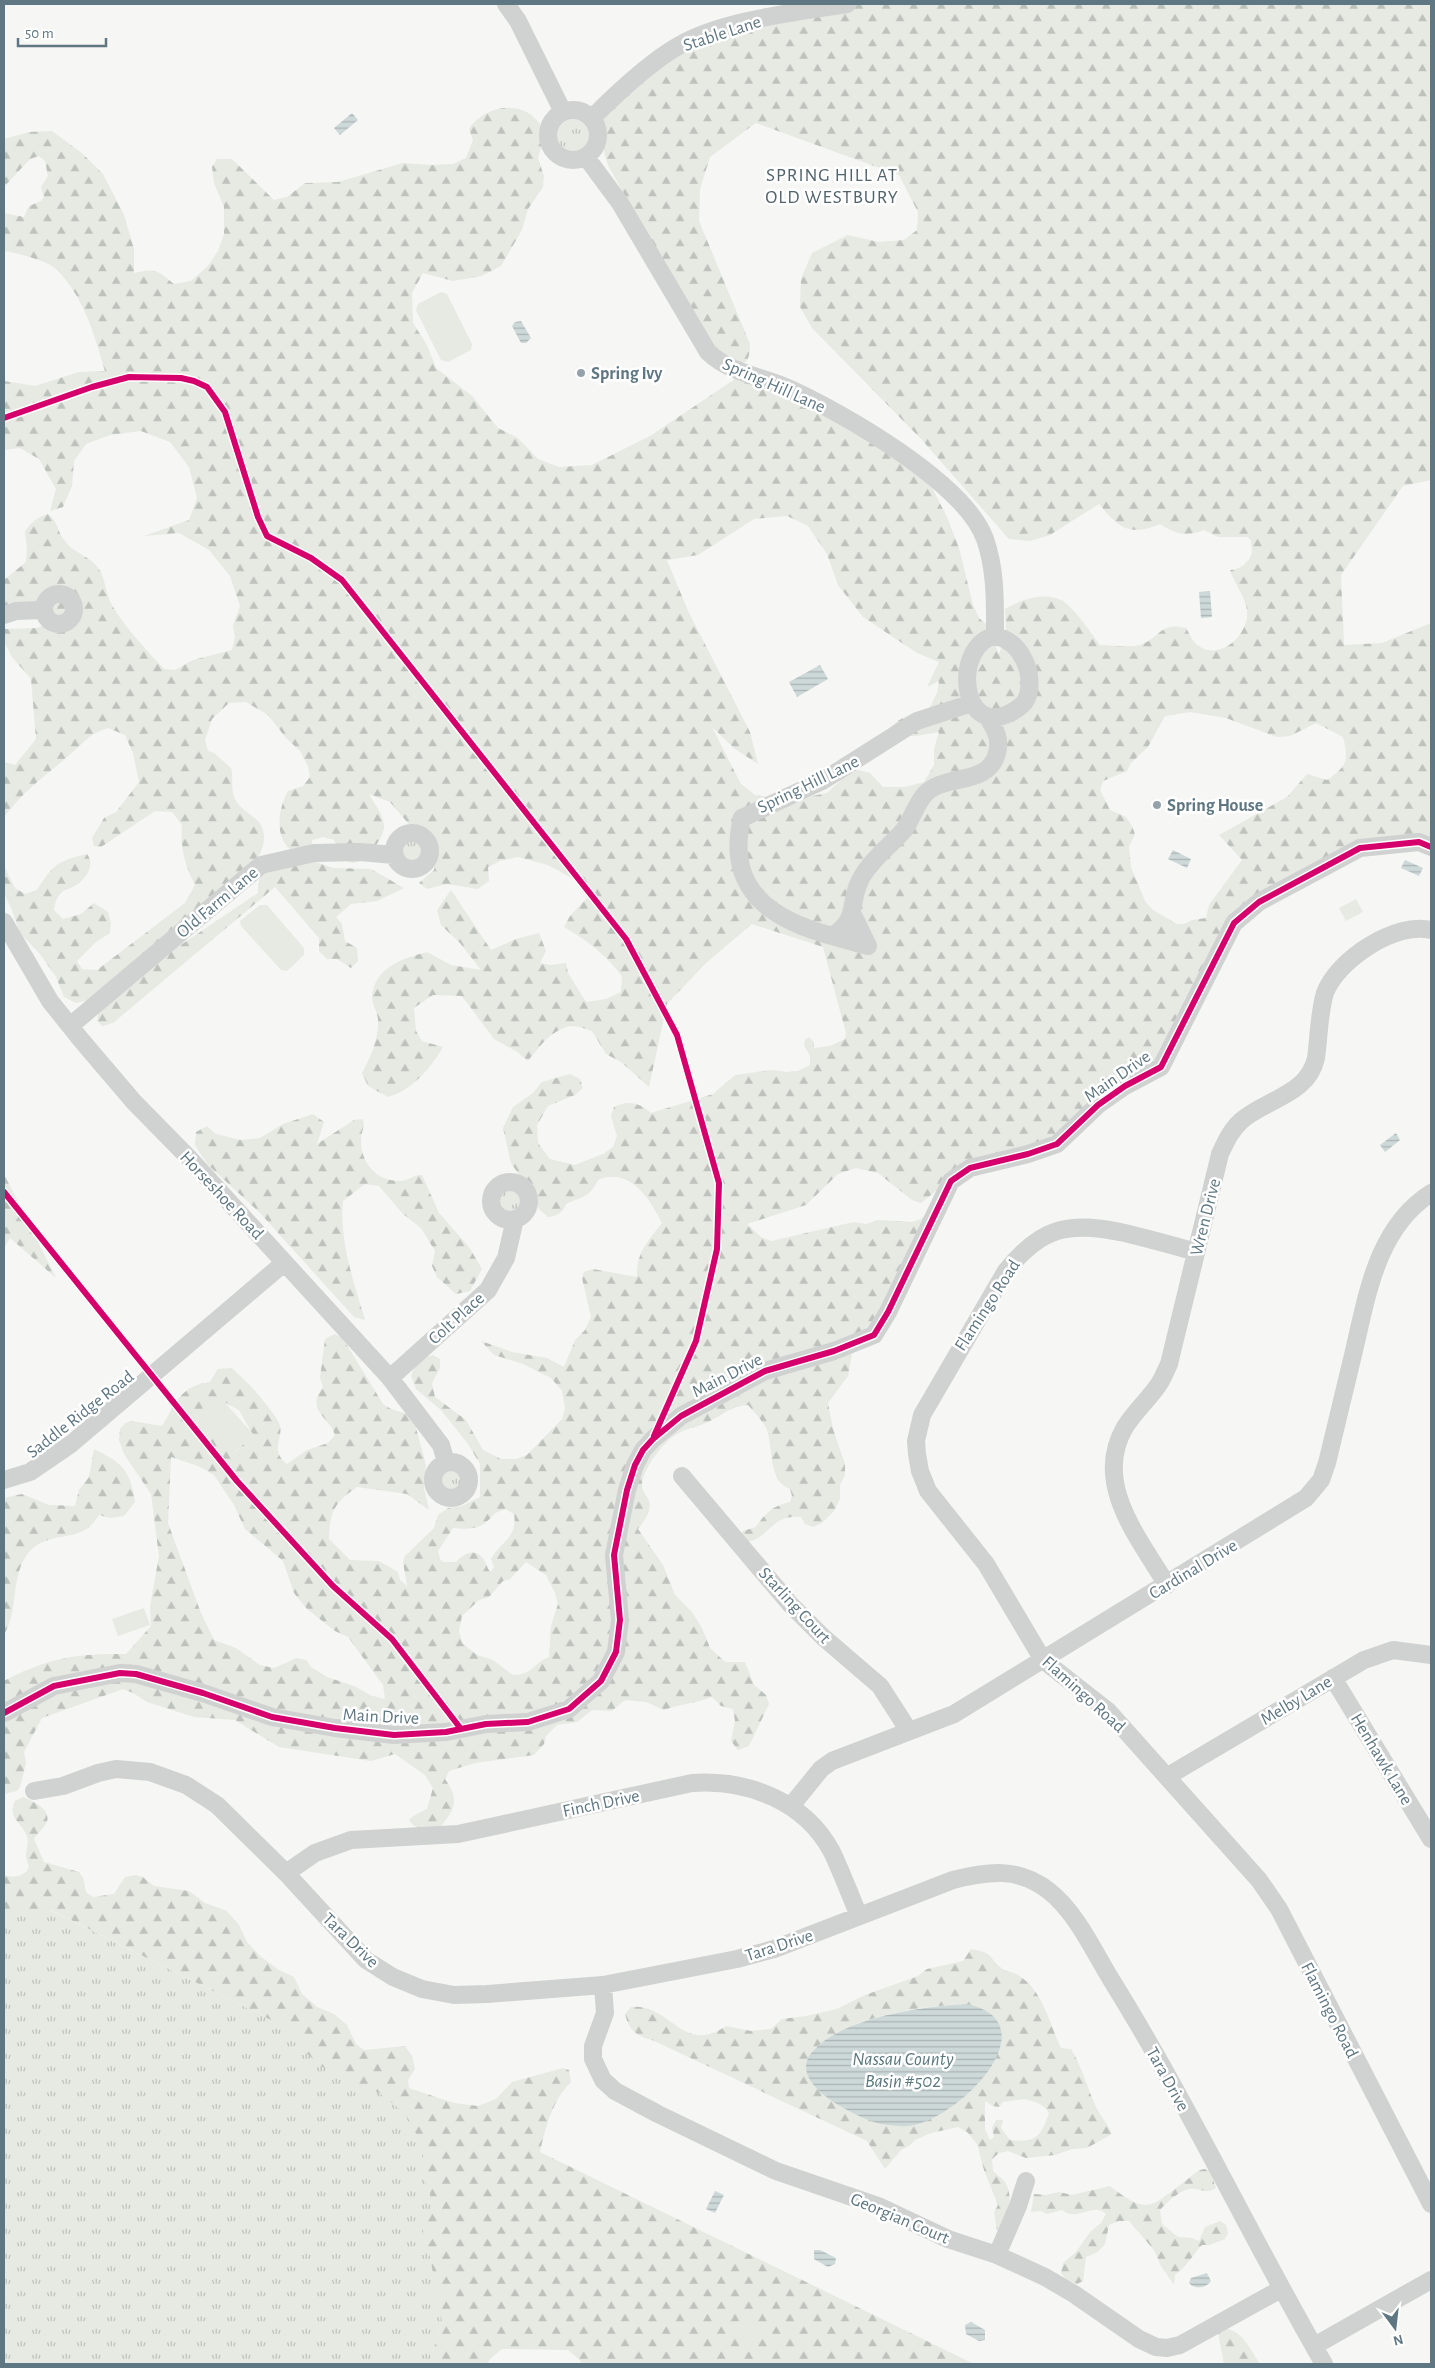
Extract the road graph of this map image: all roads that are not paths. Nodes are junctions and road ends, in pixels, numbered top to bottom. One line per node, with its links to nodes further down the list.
1 (506, 4): 3 (street)
2 (847, 4): 4 (street, Stable Lane)
3 (563, 112): 4 (street); 5 (street)
4 (592, 118): 5 (street)
5 (586, 157): 8 (street, Spring Hill Lane)
6 (43, 610): 7 (street)
7 (4, 615)
8 (995, 636): 9 (street); 10 (street)
9 (972, 703): 10 (street); 16 (street, Spring Hill Lane)
10 (988, 718): 13 (street)
11 (1431, 847): 30 (street, Main Drive)
12 (394, 855): 17 (street, Old Farm Lane)
13 (852, 913): 16 (street); 16 (street, Spring Hill Lane)
14 (4, 922): 17 (street, Horseshoe Road)
15 (1431, 930): 20 (street, Wren Drive)
16 (832, 936)
17 (70, 1026): 21 (street, Horseshoe Road)
18 (1431, 1194): 26 (street, Cardinal Drive)
19 (515, 1220): 22 (street, Colt Place)
20 (1196, 1252): 26 (street, Wren Drive); 28 (street, Flamingo Road)
21 (284, 1263): 22 (street, Horseshoe Road); 25 (street, Saddle Ridge Road)
22 (390, 1378): 23 (street, Horseshoe Road)
23 (446, 1462)
24 (682, 1476): 31 (street, Starling Court)
25 (4, 1480)
26 (1167, 1585): 28 (street, Cardinal Drive)
27 (1431, 1655): 29 (street, Melby Lane)
28 (1043, 1660): 31 (street, Cardinal Drive); 32 (street, Flamingo Road)
29 (1333, 1678): 32 (street, Melby Lane); 35 (street, Henhawk Lane)
30 (4, 1713)
31 (909, 1732): 34 (street, Cardinal Drive)
32 (1168, 1776): 40 (street, Flamingo Road)
33 (34, 1791): 36 (street, Tara Drive)
34 (791, 1806): 36 (street, Finch Drive); 37 (street, Finch Drive)
35 (1431, 1839)
36 (286, 1873): 38 (street, Tara Drive)
37 (859, 1916): 38 (street, Tara Drive); 43 (street, Tara Drive)
38 (603, 1985): 41 (street, Georgian Court)
39 (1026, 2181): 41 (street)
40 (1431, 2204)
41 (996, 2255): 43 (street, Georgian Court)
42 (1431, 2280): 44 (street)
43 (1281, 2289): 44 (street, Tara Drive)
44 (1314, 2346): 45 (street, Tara Drive)
45 (1324, 2364)

